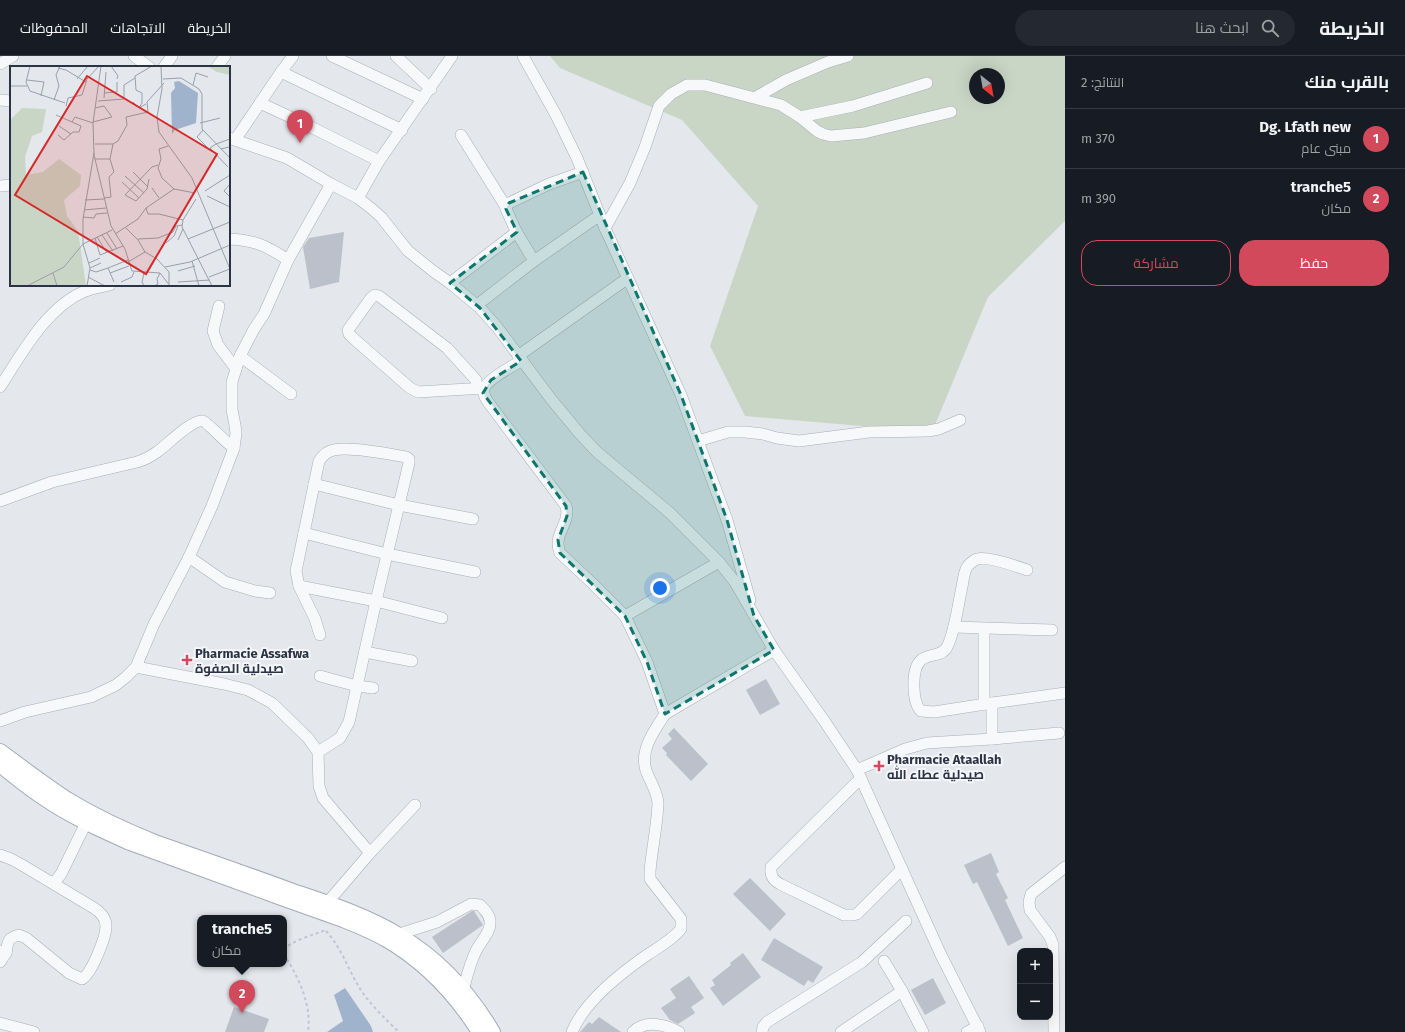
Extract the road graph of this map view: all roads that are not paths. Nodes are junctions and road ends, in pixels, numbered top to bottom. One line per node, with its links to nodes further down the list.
1 (13, 56): 11 (street)
2 (134, 56): 12 (street)
3 (172, 56): 13 (street)
4 (225, 56): 14 (street)
5 (293, 56): 15 (street)
6 (332, 56): 19 (street)
7 (396, 56): 17 (street)
8 (452, 56): 17 (street)
9 (523, 56): 29 (street)
10 (848, 56): 18 (street)
11 (0, 64)
12 (146, 66)
13 (165, 66)
14 (218, 66)
15 (280, 72): 22 (street); 25 (street)
16 (927, 84): 24 (street)
17 (430, 89): 19 (street)
18 (756, 97): 24 (street); 36 (street)
19 (424, 99): 25 (street)
20 (0, 100): 21 (street)
21 (10, 101)
22 (260, 103): 27 (street); 28 (street)
23 (950, 112): 24 (street)
24 (800, 117)
25 (402, 130): 28 (street)
26 (461, 134): 34 (street)
27 (232, 139): 30 (street)
28 (379, 161): 33 (street)
29 (583, 172): 34 (street); 35 (street)
30 (330, 184): 33 (street); 39 (street)
31 (10, 185): 32 (street)
32 (0, 186)
33 (358, 198): 42 (street)
34 (506, 206): 37 (street)
35 (600, 215): 36 (street); 40 (street)
36 (605, 228): 41 (street)
37 (516, 231): 40 (street); 42 (street)
38 (230, 240): 39 (street)
39 (288, 260): 46 (street)
40 (534, 261): 44 (street)
41 (628, 278): 47 (street); 53 (street)
42 (450, 283): 44 (street)
43 (106, 286): 49 (street)
44 (477, 305): 47 (street)
45 (219, 306): 48 (street)
46 (240, 356): 48 (street); 51 (street)
47 (520, 358): 50 (street); 62 (street)
48 (236, 369): 54 (street)
49 (0, 386)
50 (480, 388): 50 (street); 68 (street)
51 (291, 394)
52 (960, 420): 53 (street)
53 (698, 441): 69 (street)
54 (234, 448): 56 (street); 61 (street)
55 (314, 484): 57 (street); 57 (street); 59 (street)
56 (0, 501)
57 (399, 505): 58 (street); 60 (street)
58 (473, 519)
59 (304, 533): 60 (street); 65 (street)
60 (388, 554): 64 (street); 67 (street)
61 (188, 557): 66 (street); 78 (street)
62 (719, 562): 68 (street); 69 (street)
63 (1027, 570): 71 (street)
64 (476, 572)
65 (299, 586): 67 (street); 74 (street)
66 (270, 593)
67 (376, 601): 70 (street); 76 (street)
68 (624, 616): 84 (street)
69 (754, 616): 75 (street)
70 (442, 618)
71 (954, 627): 72 (street); 83 (street)
72 (984, 629): 73 (street); 83 (street)
73 (1052, 630)
74 (320, 635)
75 (774, 650): 84 (street); 91 (street)
76 (365, 652): 77 (street); 80 (street)
77 (412, 662)
78 (136, 667): 85 (street); 89 (street)
79 (320, 676): 80 (street)
80 (357, 686): 81 (street); 89 (street)
81 (373, 688)
82 (1065, 693): 83 (street)
83 (988, 704): 87 (street)
84 (665, 714): 115 (street)
85 (0, 721)
86 (1059, 733): 87 (street)
87 (992, 739): 91 (street)
88 (0, 751): 99 (main road)
89 (318, 752): 94 (street)
90 (0, 765): 93 (main road)
91 (859, 774): 97 (street); 97 (street)
92 (415, 805): 94 (street)
93 (86, 823): 98 (street); 99 (main road)
94 (370, 853): 99 (street)
95 (0, 855): 98 (street)
96 (1065, 867): 107 (street)
97 (902, 869): 110 (street)
98 (54, 883): 103 (street)
99 (328, 909): 101 (main road); 102 (main road)
100 (906, 921): 117 (street)
101 (399, 934): 102 (street); 108 (main road); 108 (street)
102 (385, 939): 108 (main road)
103 (2, 955)
104 (884, 960): 106 (street)
105 (1065, 988): 107 (street)
106 (902, 991): 118 (street); 119 (street)
107 (1054, 991): 121 (street)
108 (462, 997): 113 (main road); 114 (main road)
109 (0, 1023): 112 (street)
110 (979, 1029): 120 (street)
111 (635, 1031): 116 (street)
112 (34, 1032)
113 (479, 1032)
114 (493, 1032)
115 (572, 1032)
116 (680, 1032)
117 (762, 1032)
118 (840, 1032)
119 (923, 1032)
120 (967, 1032)
121 (1054, 1032)

